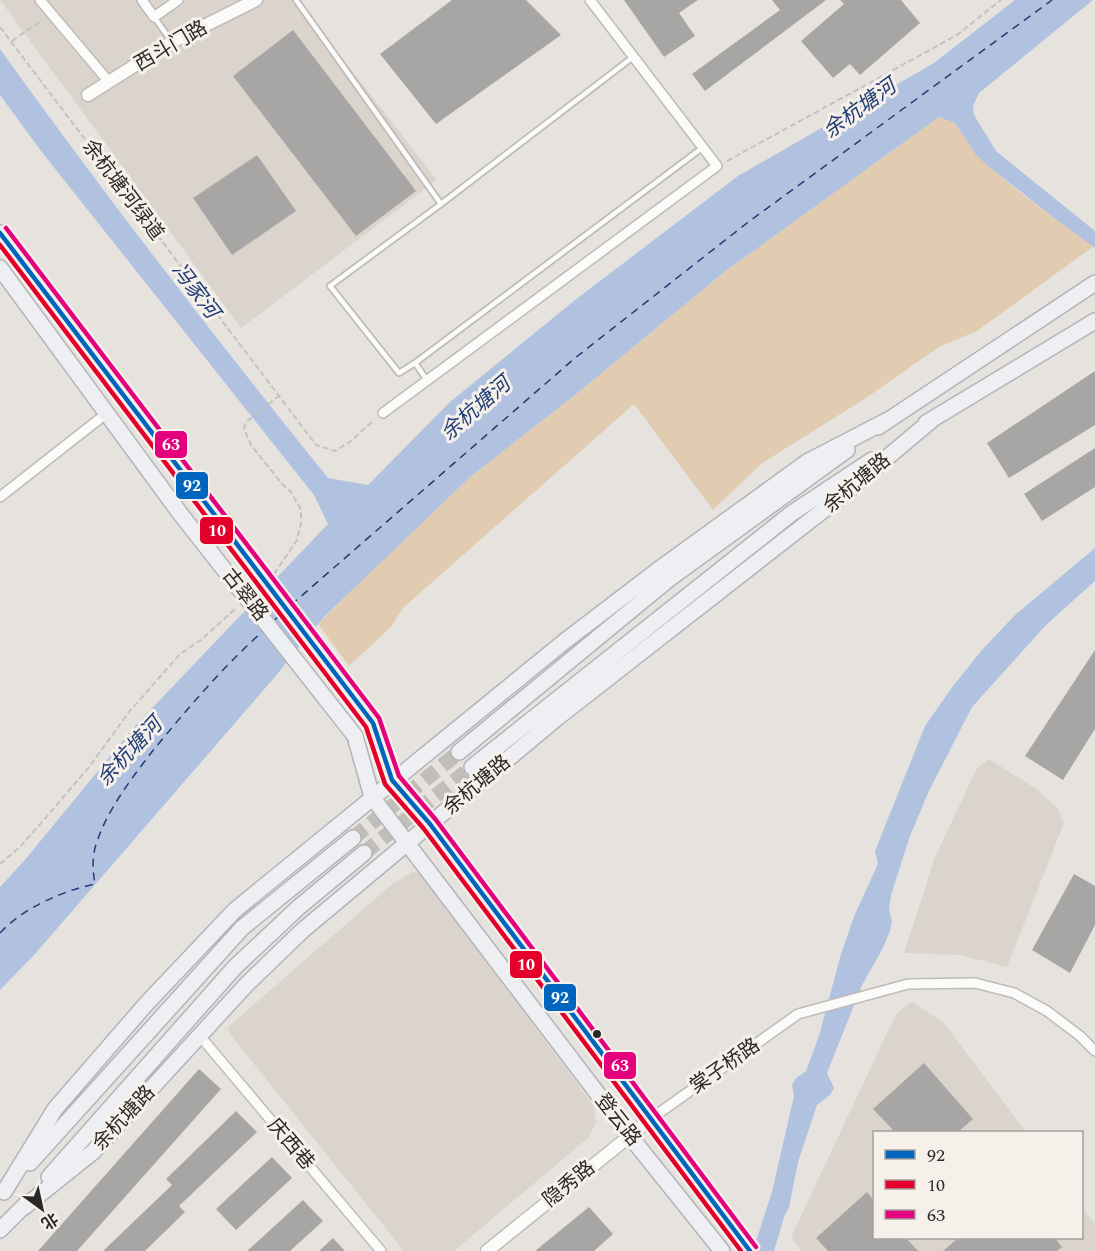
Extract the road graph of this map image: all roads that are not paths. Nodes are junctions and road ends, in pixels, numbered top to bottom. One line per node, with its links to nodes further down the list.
1 (40, 0): 10 (street)
2 (142, 0): 7 (street)
3 (178, 0): 7 (street)
4 (256, 0): 8 (street, 西斗门路)
5 (296, 0): 13 (lane)
6 (590, 0): 9 (street)
7 (154, 17): 8 (lane)
8 (172, 42): 10 (street, 西斗门路)
9 (633, 57): 12 (street); 13 (lane)
10 (108, 82): 11 (street, 西斗门路)
11 (88, 95)
12 (702, 148): 18 (lane); 19 (street)
13 (441, 204): 18 (lane)
14 (0, 233): 27 (main road, 古翠路, bridge)
15 (0, 268): 20 (main road, 古翠路)
16 (1095, 283): 23 (main road, 余杭塘路)
17 (1095, 321): 22 (main road, 余杭塘路)
18 (416, 363): 19 (lane)
19 (427, 380): 21 (street)
20 (107, 413): 24 (street); 28 (main road, 古翠路, bridge)
21 (383, 413)
22 (933, 418): 26 (main road, 余杭塘路); 29 (main road, 余杭塘路)
23 (886, 421): 25 (main road, 余杭塘路); 27 (main road, 余杭塘路)
24 (0, 497)
25 (459, 752)
26 (472, 767)
27 (392, 780): 28 (main road, 余杭塘路); 29 (main road, 古翠路)
28 (372, 797): 31 (main road, 古翠路); 37 (main road, 余杭塘路)
29 (430, 824): 31 (main road, 余杭塘路); 35 (main road, 登云路)
30 (353, 838): 37 (main road, 余杭塘路)
31 (408, 843): 33 (main road, 余杭塘路); 36 (main road, 登云路)
32 (364, 853): 38 (main road, 余杭塘路)
33 (200, 1036): 38 (main road, 余杭塘路); 40 (street, 庆西巷)
34 (1095, 1052): 35 (street, 棠子桥路)
35 (652, 1118): 36 (street, 隐秀路); 43 (main road, 登云路)
36 (629, 1135): 41 (street, 隐秀路); 42 (main road, 登云路)
37 (2, 1193)
38 (22, 1208): 39 (main road, 余杭塘路)
39 (0, 1230)
40 (381, 1251)
41 (487, 1251)
42 (722, 1251)
43 (750, 1251)

